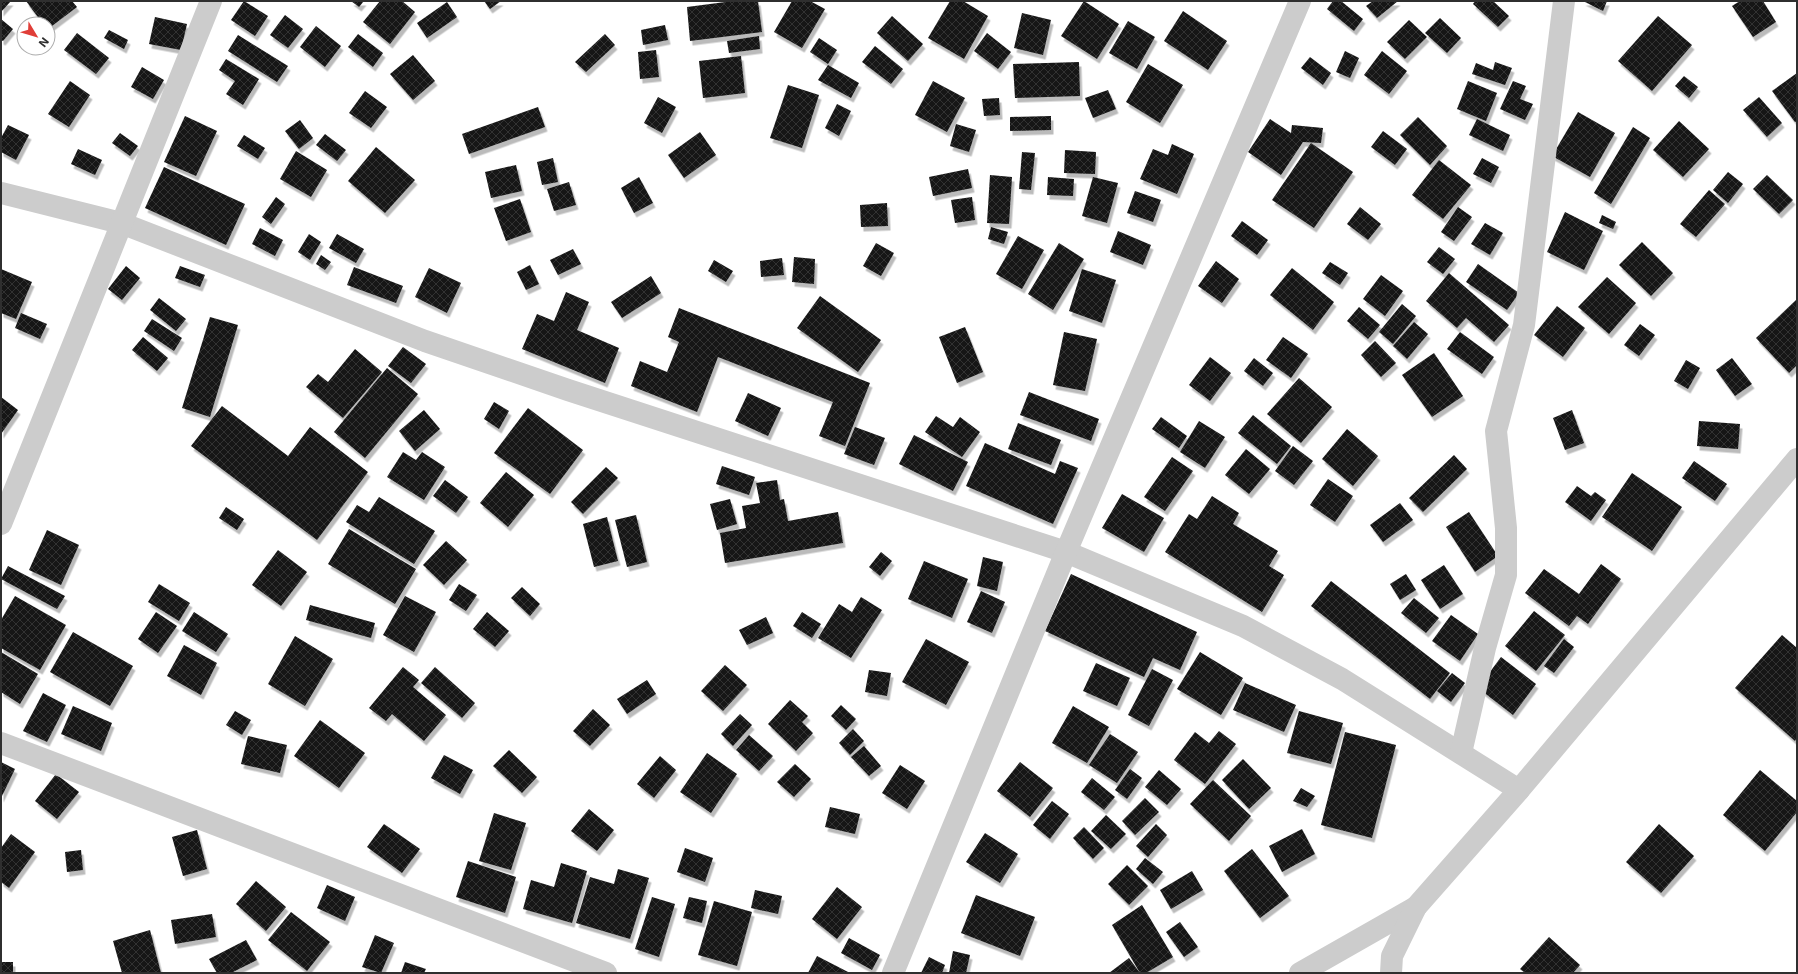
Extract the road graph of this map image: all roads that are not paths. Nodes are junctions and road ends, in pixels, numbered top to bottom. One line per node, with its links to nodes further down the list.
1 (211, 1): 5 (street)
2 (1300, 1): 8 (street)
3 (1564, 1): 10 (street)
4 (1, 193): 5 (street)
5 (121, 223): 7 (street); 8 (street)
6 (1797, 459): 11 (street)
7 (1, 524)
8 (1066, 552): 10 (street); 15 (street)
9 (1, 742): 14 (street)
10 (1461, 753): 11 (street)
11 (1519, 790): 12 (street)
12 (1416, 907): 13 (street); 16 (street)
13 (1388, 967)
14 (606, 973)
15 (893, 973)
16 (1300, 973)

